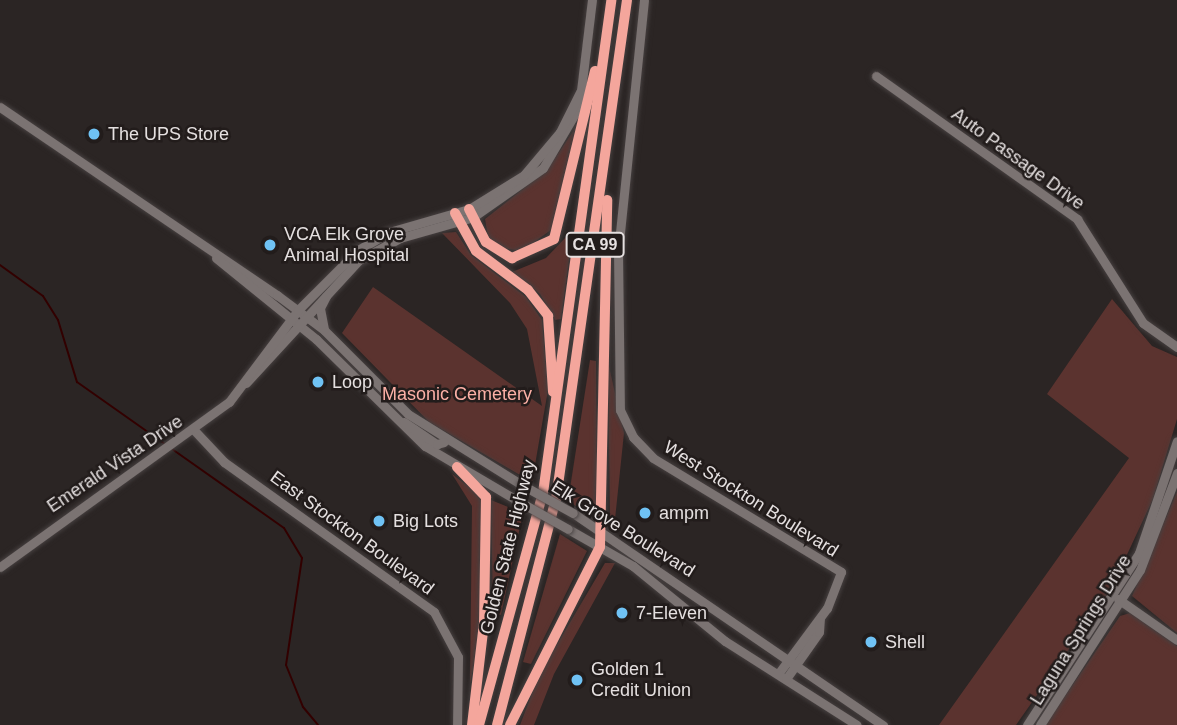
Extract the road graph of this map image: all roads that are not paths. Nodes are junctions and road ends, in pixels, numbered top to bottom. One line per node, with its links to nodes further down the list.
1 (592, 0): 6 (street)
2 (611, 0): 11 (highway); 27 (highway, Golden State Highway / CA 99)
3 (627, 0): 8 (highway, Golden State Highway / CA 99)
4 (644, 0): 34 (street, West Stockton Boulevard)
5 (876, 76): 20 (street, Auto Passage Drive)
6 (580, 92): 9 (street); 10 (street)
7 (0, 107): 15 (street, Elk Grove Boulevard)
8 (612, 122): 30 (highway); 42 (highway, Golden State Highway / CA 99)
9 (560, 132): 10 (street); 11 (street)
10 (548, 161): 11 (street)
11 (471, 213): 12 (street)
12 (457, 217): 13 (street); 14 (street); 27 (highway)
13 (389, 232): 14 (street); 17 (street)
14 (369, 254): 16 (street)
15 (216, 258): 17 (street, Elk Grove Boulevard); 18 (street, Elk Grove Boulevard)
16 (338, 277): 17 (street); 19 (street)
17 (302, 313): 18 (street, Emerald Vista Drive); 19 (street, Elk Grove Boulevard)
18 (295, 322): 21 (street, Elk Grove Boulevard); 24 (street, Emerald Vista Drive)
19 (324, 330): 22 (street, Elk Grove Boulevard)
20 (1177, 347)
21 (368, 391): 22 (street); 23 (street, Elk Grove Boulevard)
22 (405, 412): 25 (street, Elk Grove Boulevard)
23 (398, 422): 25 (street); 28 (street, Elk Grove Boulevard)
24 (194, 430): 32 (street, Emerald Vista Drive); 39 (street, East Stockton Boulevard)
25 (444, 442): 30 (street, Elk Grove Boulevard, bridge)
26 (1177, 442): 33 (street, Laguna Springs Drive)
27 (551, 443): 41 (highway, Golden State Highway / CA 99)
28 (457, 467): 31 (street, Elk Grove Boulevard, bridge); 40 (highway)
29 (1177, 473): 33 (street, Laguna Springs Drive)
30 (602, 530): 31 (highway); 36 (street, Elk Grove Boulevard)
31 (600, 547): 38 (street, Elk Grove Boulevard); 43 (highway)
32 (0, 567)
33 (1118, 599): 35 (street); 46 (street, Laguna Springs Drive); 47 (street, Laguna Springs Drive)
34 (820, 619): 36 (street); 37 (street)
35 (1177, 639)
36 (788, 659): 37 (street, Elk Grove Boulevard); 38 (street)
37 (797, 664): 38 (street); 45 (street, Elk Grove Boulevard)
38 (782, 677): 44 (street, Elk Grove Boulevard)
39 (457, 725)
40 (472, 725)
41 (479, 725)
42 (498, 725)
43 (510, 725)
44 (857, 725)
45 (883, 725)
46 (1027, 725)
47 (1040, 725)

